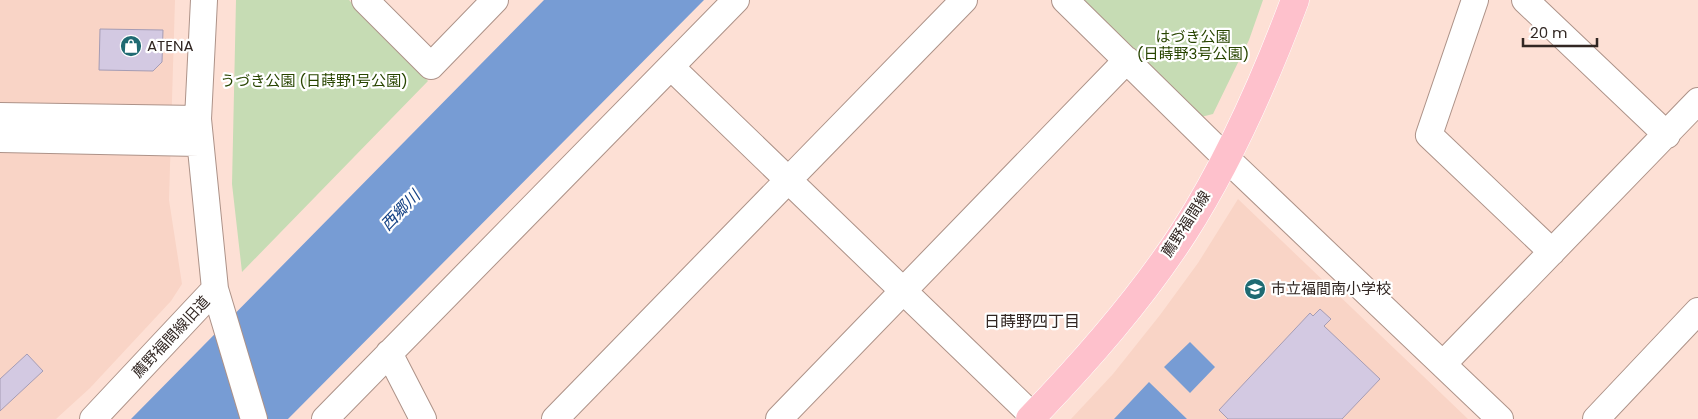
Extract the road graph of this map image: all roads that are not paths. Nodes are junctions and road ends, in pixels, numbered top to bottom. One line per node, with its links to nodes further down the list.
1 (204, 0): 14 (street)
2 (365, 0): 3 (street)
3 (495, 0)
4 (736, 0): 11 (street)
5 (964, 0): 18 (street)
6 (1065, 0): 10 (street)
7 (1295, 0): 17 (main road, 薦野福間線)
8 (1475, 0): 19 (street)
9 (1525, 0): 15 (street)
10 (1127, 60): 17 (street); 21 (street)
11 (671, 67): 18 (street); 23 (street)
12 (1698, 101): 15 (street)
13 (0, 116): 14 (street)
14 (198, 131): 16 (street); 20 (street)
15 (1666, 135): 19 (street)
16 (0, 139)
17 (1226, 158): 24 (street); 25 (main road, 薦野福間線)
18 (787, 179): 21 (street); 30 (street)
19 (1552, 252): 24 (street)
20 (215, 289): 26 (street, 薦野福間線旧道); 27 (street, 薦野福間線旧道)
21 (903, 291): 25 (street); 31 (street)
22 (1698, 311): 33 (street)
23 (389, 354): 28 (street); 29 (street)
24 (1443, 364): 32 (street)
25 (1032, 418)
26 (94, 419)
27 (254, 419)
28 (325, 419)
29 (423, 419)
30 (555, 419)
31 (779, 419)
32 (1500, 419)
33 (1596, 419)

